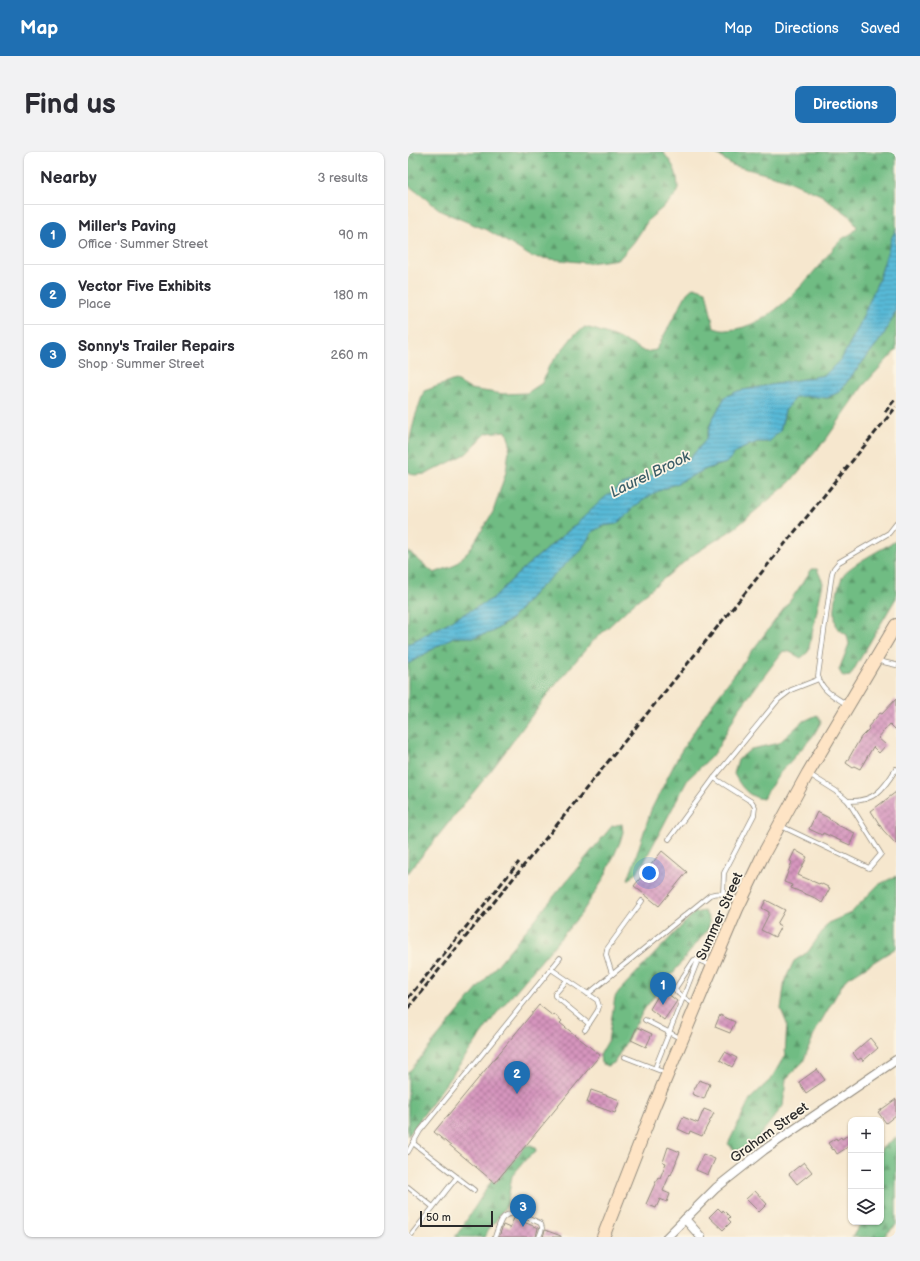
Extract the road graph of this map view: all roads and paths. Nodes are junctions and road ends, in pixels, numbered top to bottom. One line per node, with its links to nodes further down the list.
1 (896, 524): 5 (lane)
2 (895, 627): 3 (main road, Summer Street)
3 (876, 659): 4 (lane); 6 (main road, Summer Street)
4 (896, 665)
5 (819, 679): 6 (lane); 9 (lane)
6 (848, 705): 8 (main road, Summer Street)
7 (896, 769): 10 (lane)
8 (808, 773): 10 (lane); 11 (main road, Summer Street)
9 (714, 778): 12 (lane); 13 (lane)
10 (848, 801): 11 (lane)
11 (779, 825): 15 (main road, Summer Street)
12 (669, 839)
13 (723, 894): 15 (lane); 20 (lane)
14 (642, 901): 20 (lane)
15 (741, 901): 18 (main road, Summer Street)
16 (560, 958): 19 (lane)
17 (698, 960): 18 (lane); 23 (lane); 23 (lane)
18 (713, 966): 24 (main road, Summer Street)
19 (551, 969): 21 (lane); 34 (lane)
20 (612, 974): 22 (lane)
21 (567, 980): 22 (lane); 26 (lane)
22 (588, 994): 26 (lane)
23 (683, 998): 24 (lane); 28 (lane)
24 (696, 1005): 29 (main road, Summer Street)
25 (645, 1020): 28 (lane)
26 (589, 1024): 27 (lane)
27 (585, 1030)
28 (669, 1033): 29 (lane); 32 (lane)
29 (682, 1039): 33 (main road, Summer Street)
30 (625, 1057): 32 (lane)
31 (896, 1060): 40 (street, Graham Street)
32 (655, 1068): 33 (lane)
33 (668, 1073): 44 (main road, Summer Street)
34 (413, 1143): 35 (lane); 36 (lane)
35 (408, 1152)
36 (457, 1177): 38 (lane); 39 (lane)
37 (408, 1187): 39 (lane)
38 (474, 1190)
39 (433, 1207): 41 (lane)
40 (684, 1219): 45 (street, Graham Street); 46 (street)
41 (412, 1234)
42 (495, 1237): 43 (lane)
43 (539, 1237)
44 (603, 1237)
45 (667, 1237)
46 (701, 1237)

